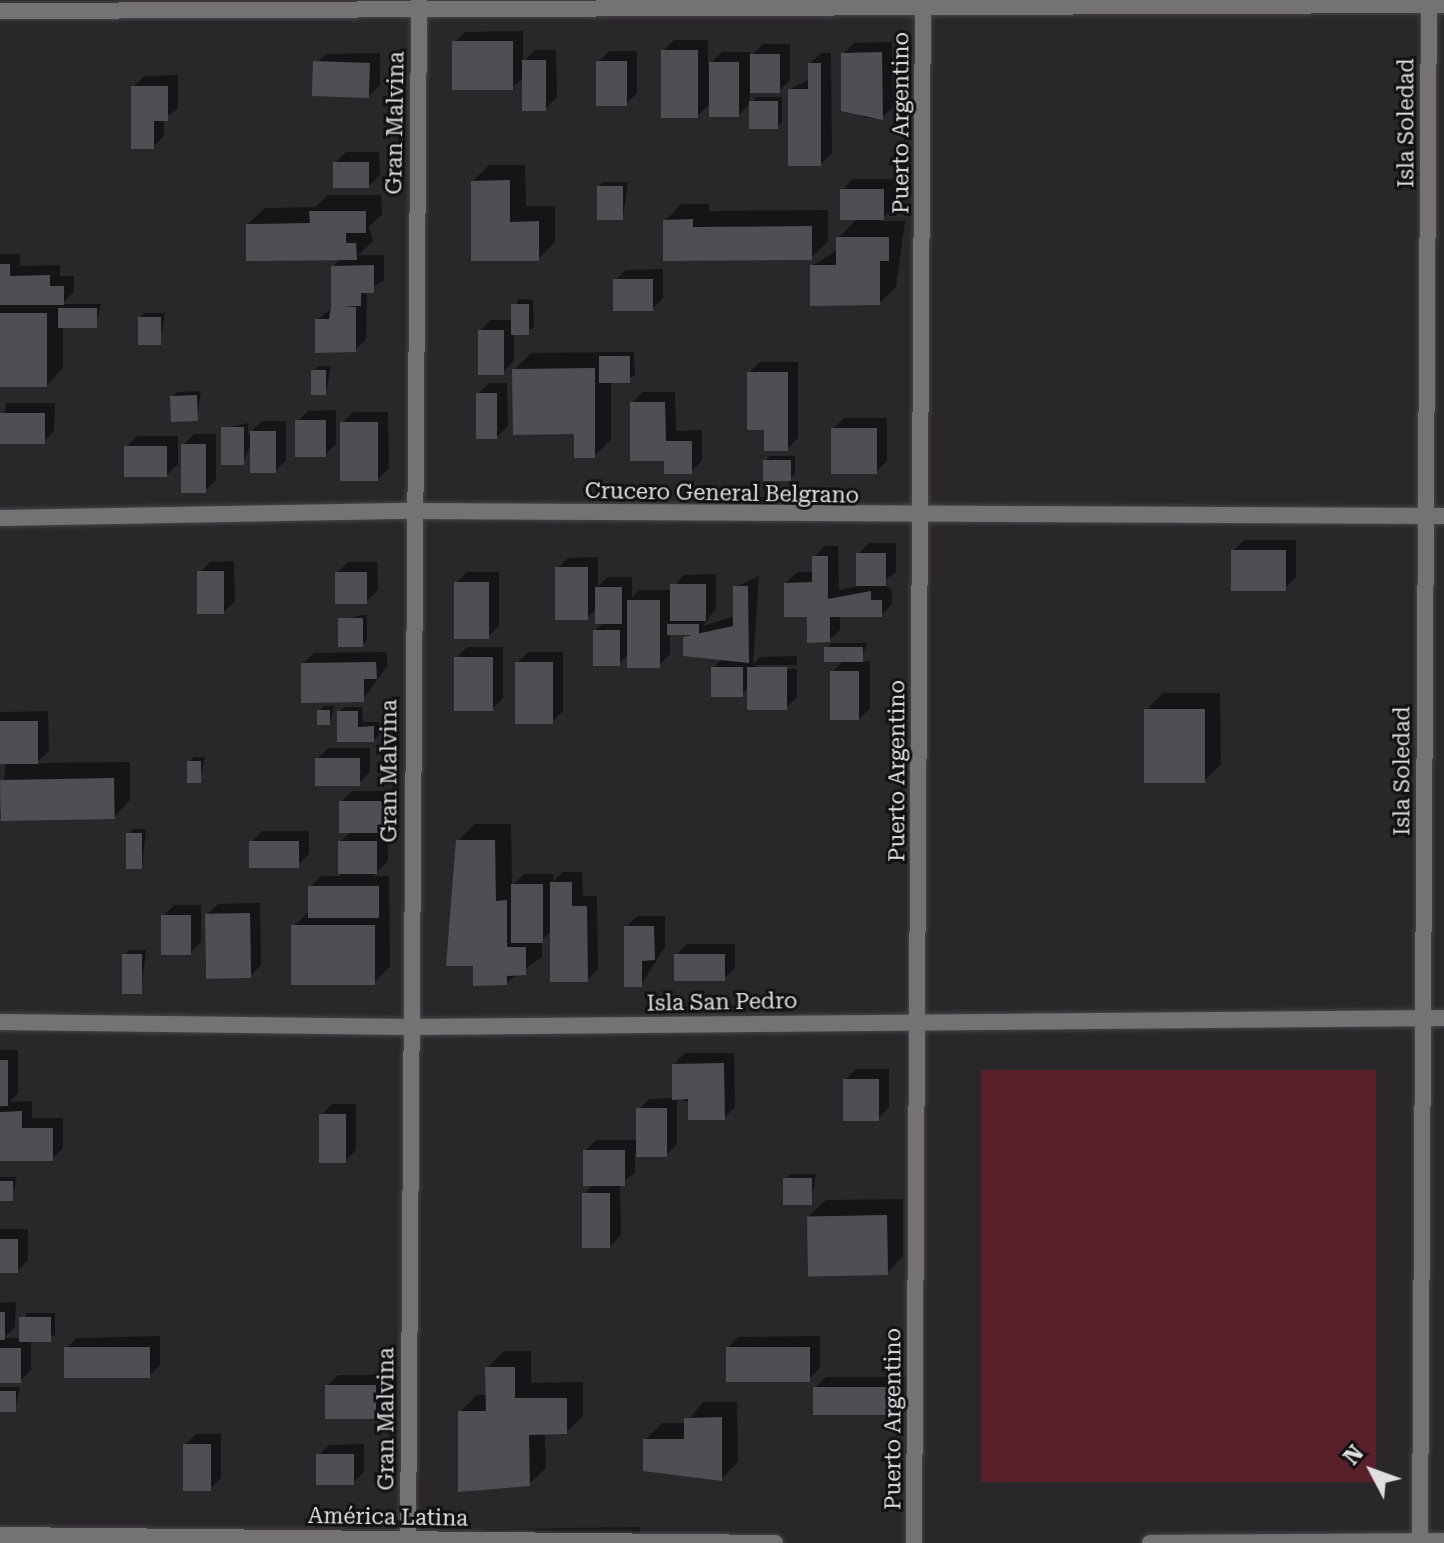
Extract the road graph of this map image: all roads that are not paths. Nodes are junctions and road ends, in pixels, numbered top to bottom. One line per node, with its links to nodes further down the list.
1 (923, 2): 2 (street); 3 (street); 8 (street, Puerto Argentino)
2 (1434, 3): 6 (street, Isla Soledad)
3 (419, 4): 4 (street); 5 (street, Gran Malvina)
4 (0, 11)
5 (412, 511): 8 (street, Crucero General Belgrano); 9 (street, Crucero General Belgrano); 14 (street, Gran Malvina)
6 (1426, 516): 7 (street, Crucero General Belgrano); 8 (street, Crucero General Belgrano); 11 (street, Isla Soledad)
7 (1444, 516)
8 (920, 517): 13 (street, Puerto Argentino)
9 (0, 518)
10 (1444, 1018): 11 (street, Isla San Pedro)
11 (1423, 1019): 13 (street, Isla San Pedro); 18 (street, Isla Soledad)
12 (0, 1022): 14 (street, Isla San Pedro)
13 (917, 1022): 14 (street, Isla San Pedro); 20 (street, Puerto Argentino)
14 (409, 1027): 16 (street, Gran Malvina)
15 (0, 1535): 16 (street, América Latina)
16 (408, 1541): 19 (street, América Latina)
17 (1444, 1541): 18 (street)
18 (1420, 1542): 21 (street)
19 (775, 1543)
20 (914, 1543)
21 (1150, 1543)

